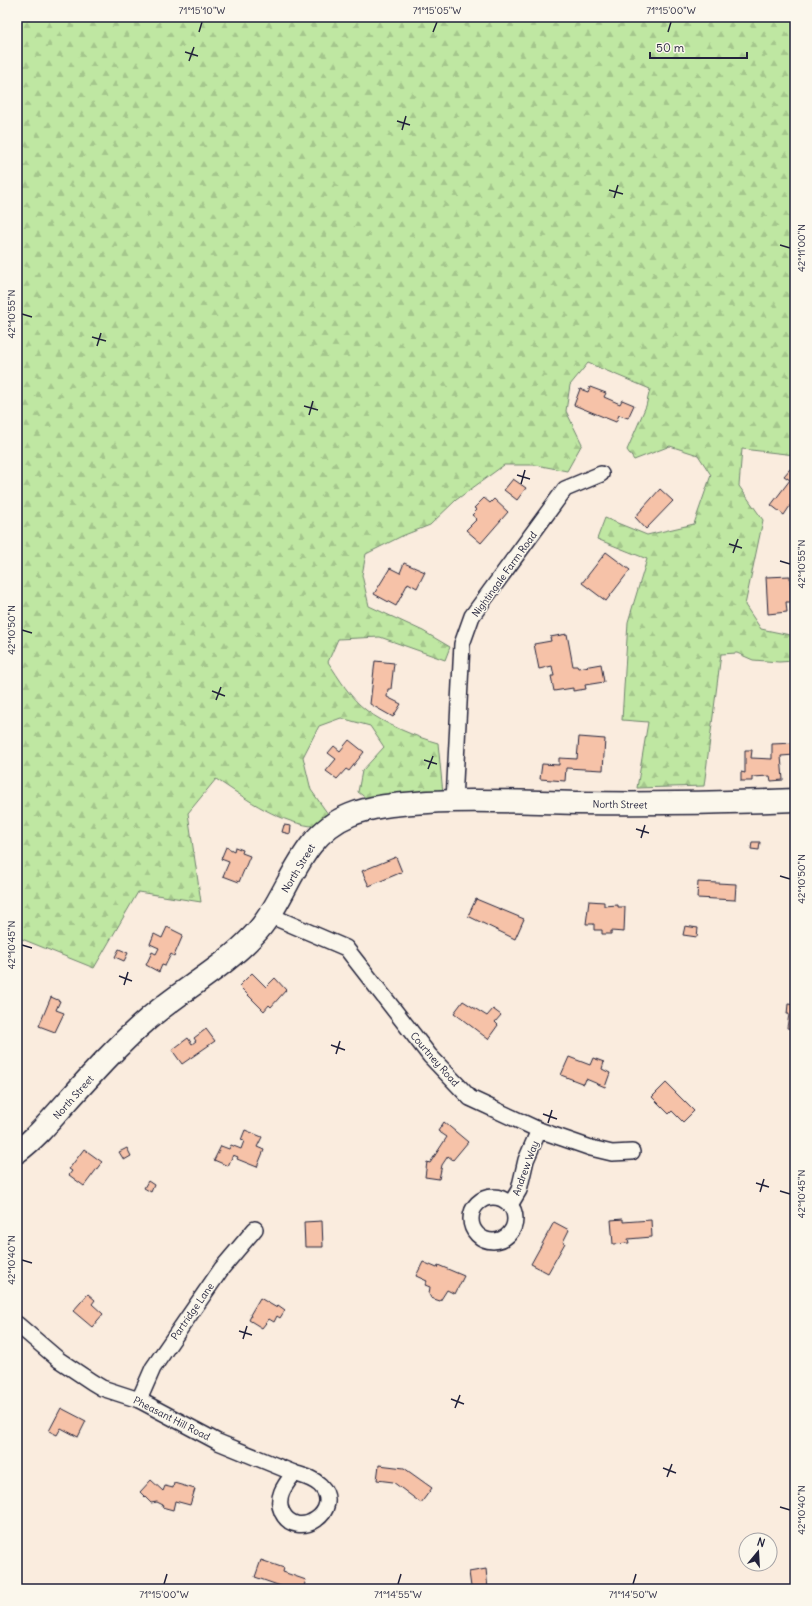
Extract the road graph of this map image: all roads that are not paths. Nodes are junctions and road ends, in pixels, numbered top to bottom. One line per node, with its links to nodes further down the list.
1 (601, 474): 2 (street, Nightingale Farm Road)
2 (454, 800): 3 (street, North Street); 4 (street, North Street)
3 (795, 800)
4 (269, 916): 5 (street, Courtney Road); 6 (street, North Street)
5 (539, 1130): 7 (street, Courtney Road); 8 (street, Andrew Way)
6 (17, 1152)
7 (632, 1152)
8 (510, 1205)
9 (255, 1229): 11 (street, Partridge Lane)
10 (17, 1324): 11 (street, Pheasant Hill Road)
11 (139, 1400): 12 (street, Pheasant Hill Road)
12 (294, 1474)

